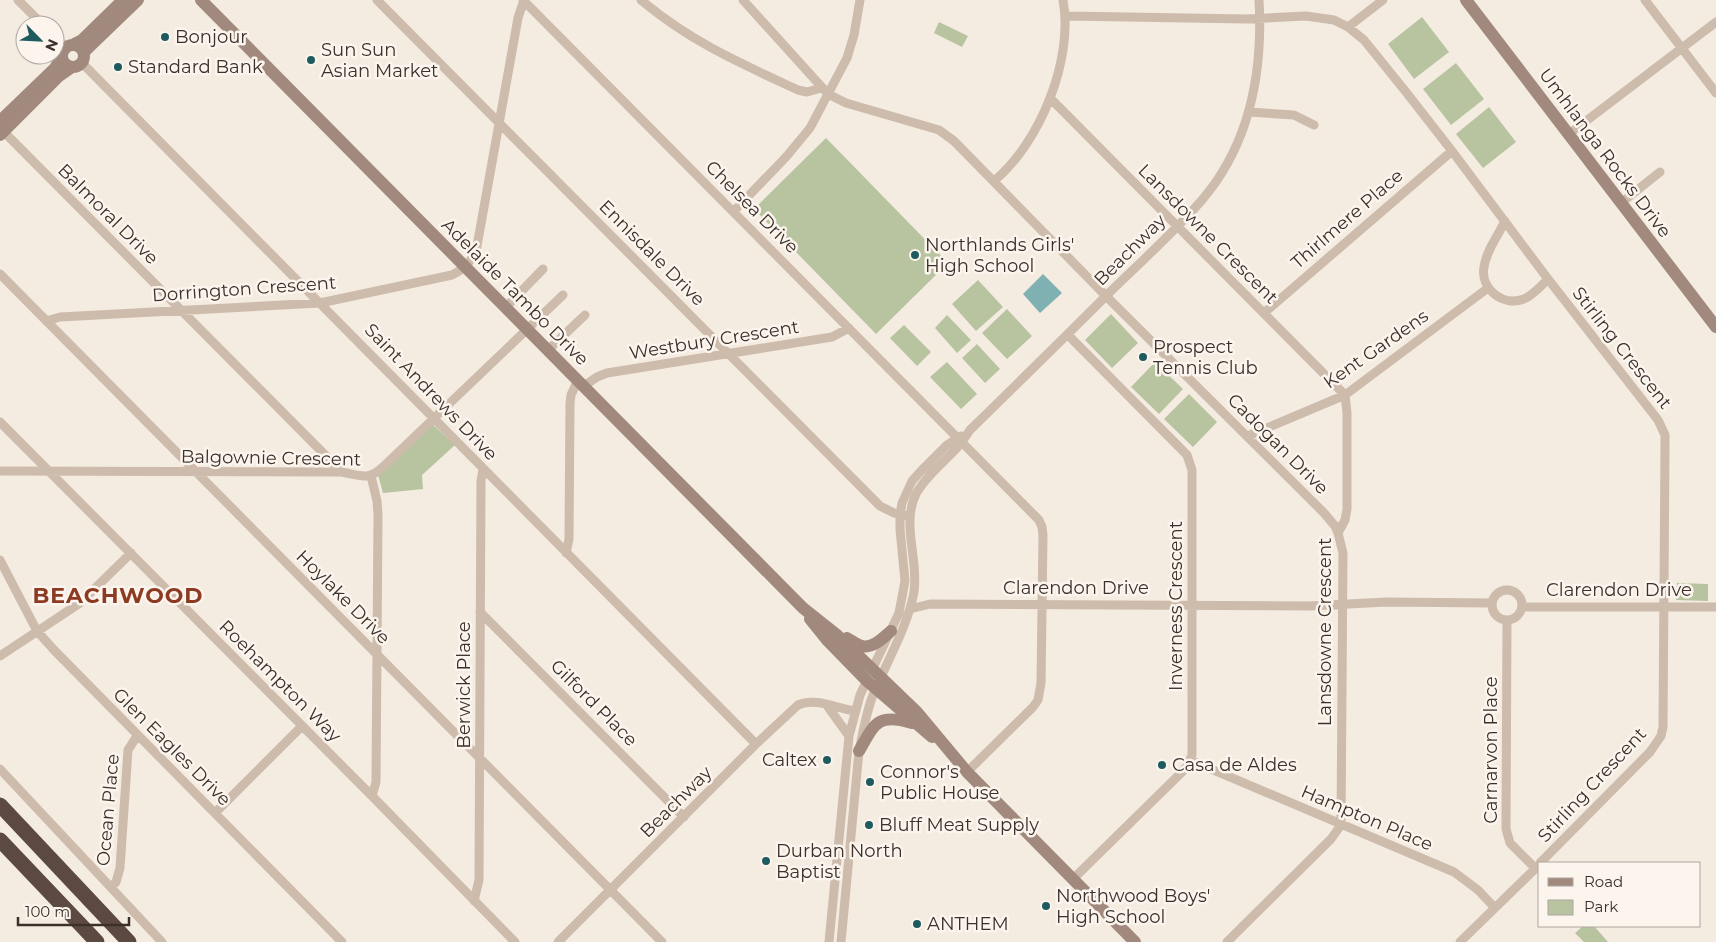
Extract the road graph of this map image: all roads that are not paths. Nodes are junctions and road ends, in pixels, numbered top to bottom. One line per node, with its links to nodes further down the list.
1 (18, 0): 15 (street)
2 (123, 0): 22 (street)
3 (138, 0): 22 (street)
4 (201, 0): 38 (street, Adelaide Tambo Drive)
5 (378, 0): 27 (street, Ennisdale Drive)
6 (523, 0): 27 (street); 35 (street, Chelsea Drive)
7 (641, 0): 23 (street)
8 (744, 0): 23 (street, Cadogan Drive)
9 (860, 0): 23 (street)
10 (1063, 0): 16 (street)
11 (1259, 0): 17 (street, Beachway)
12 (1383, 0): 19 (street)
13 (1466, 0): 30 (street, Umhlanga Rocks Drive)
14 (1644, 0): 21 (street)
15 (33, 15)
16 (1066, 16): 17 (street, Stirling Crescent); 25 (street)
17 (1260, 19): 19 (street, Stirling Crescent); 26 (street, Beachway)
18 (1716, 22): 21 (street)
19 (1348, 27): 31 (street, Stirling Crescent)
20 (65, 47): 22 (street, Saint Andrews Drive)
21 (1681, 48): 24 (street); 30 (street)
22 (73, 55): 29 (street); 45 (street, Saint Andrews Drive)
23 (824, 91): 33 (street, Cadogan Drive); 35 (street)
24 (1716, 93)
25 (1050, 98): 33 (street); 37 (street, Lansdowne Crescent)
26 (1249, 112): 28 (street); 37 (street, Beachway)
27 (499, 122): 38 (street); 56 (street, Ennisdale Drive)
28 (1314, 125)
29 (1, 129): 47 (street, Balmoral Drive)
30 (1569, 134): 34 (street, Umhlanga Rocks Drive)
31 (1452, 151): 36 (street, Stirling Crescent); 48 (street, Thirlmere Place)
32 (1660, 172): 34 (street)
33 (994, 181): 44 (street, Cadogan Drive)
34 (1621, 203): 51 (street, Umhlanga Rocks Drive)
35 (734, 211): 52 (street, Chelsea Drive)
36 (1505, 221): 41 (street, Stirling Crescent); 42 (street)
37 (1178, 226): 44 (street, Beachway); 48 (street, Lansdowne Crescent)
38 (466, 267): 45 (street, Dorrington Crescent); 46 (street, Adelaide Tambo Drive)
39 (543, 269): 46 (street)
40 (0, 274): 50 (street, Hoylake Drive)
41 (1548, 279): 42 (street); 81 (street, Stirling Crescent)
42 (1488, 288): 58 (street, Kent Gardens)
43 (563, 295): 53 (street)
44 (1106, 296): 54 (street, Beachway); 61 (street, Cadogan Drive)
45 (320, 303): 47 (street, Dorrington Crescent); 59 (street, Saint Andrews Drive)
46 (505, 308): 53 (street, Adelaide Tambo Drive)
47 (181, 311): 50 (street, Dorrington Crescent); 67 (street, Balmoral Drive)
48 (1264, 313): 58 (street, Lansdowne Crescent)
49 (585, 315): 55 (street)
50 (46, 321): 66 (street, Hoylake Drive)
51 (1716, 326)
52 (849, 328): 56 (street, Westbury Crescent); 62 (street, Chelsea Drive)
53 (528, 330): 55 (street, Adelaide Tambo Drive); 59 (street)
54 (1068, 335): 62 (street, Beachway); 80 (street, Inverness Crescent)
55 (548, 350): 57 (street, Adelaide Tambo Drive)
56 (729, 354): 57 (street, Westbury Crescent); 69 (street, Ennisdale Drive)
57 (581, 383): 72 (street); 84 (street, Adelaide Tambo Drive)
58 (1345, 395): 61 (street, Kent Gardens); 71 (street, Lansdowne Crescent)
59 (433, 418): 63 (street, Saint Andrews Drive); 68 (street)
60 (0, 422): 65 (street, Roehampton Way)
61 (1248, 436): 71 (street, Cadogan Drive)
62 (959, 440): 69 (street, Beachway); 70 (street, Beachway); 78 (street, Chelsea Drive)
63 (484, 470): 72 (street, Saint Andrews Drive); 86 (street, Berwick Place)
64 (0, 471): 65 (street, Balgownie Crescent)
65 (50, 472): 66 (street, Balgownie Crescent); 73 (street, Roehampton Way)
66 (197, 472): 67 (street, Balgownie Crescent); 91 (street, Hoylake Drive)
67 (342, 472): 68 (street, Balgownie Crescent)
68 (371, 476): 91 (street, Balgownie Crescent)
69 (900, 515): 70 (street, Ennisdale Drive); 90 (street, Beachway)
70 (910, 516): 75 (street, Beachway)
71 (1338, 532): 79 (street, Lansdowne Crescent)
72 (566, 553): 100 (street, Saint Andrews Drive)
73 (131, 554): 89 (street); 97 (street, Roehampton Way)
74 (0, 560): 89 (street, Glen Eagles Drive)
75 (914, 594): 77 (street); 85 (street, Beachway)
76 (1491, 603): 79 (street, Clarendon Drive); 83 (street); 87 (street)
77 (930, 604): 78 (street, Clarendon Drive); 85 (street, Clarendon Drive)
78 (1041, 604): 80 (street, Clarendon Drive); 106 (street, Chelsea Drive)
79 (1343, 604): 80 (street, Clarendon Drive); 113 (street, Lansdowne Crescent)
80 (1191, 605): 104 (street, Inverness Crescent)
81 (1664, 606): 82 (street, Clarendon Drive); 83 (street, Clarendon Drive); 115 (street, Stirling Crescent)
82 (1716, 606)
83 (1522, 607): 87 (street)
84 (803, 608): 88 (street, Adelaide Tambo Drive); 93 (street, Adelaide Tambo Drive)
85 (910, 609): 93 (street, Beachway)
86 (480, 612): 103 (street, Berwick Place); 112 (street, Gilford Place)
87 (1507, 621): 116 (street, Carnarvon Place)
88 (825, 625): 90 (street); 93 (street, Adelaide Tambo Drive)
89 (37, 631): 92 (street); 98 (street, Glen Eagles Drive)
90 (891, 631): 93 (street, Beachway)
91 (377, 655): 103 (street, Hoylake Drive); 109 (street, Balgownie Crescent)
92 (0, 656)
93 (874, 678): 95 (street); 96 (street, Adelaide Tambo Drive); 101 (street, Adelaide Tambo Drive); 102 (street)
94 (826, 704): 95 (street, Beachway); 99 (street); 100 (street, Beachway)
95 (856, 711): 99 (street)
96 (916, 724): 101 (street, Adelaide Tambo Drive); 102 (street)
97 (302, 726): 109 (street, Roehampton Way); 111 (street)
98 (137, 736): 111 (street, Glen Eagles Drive); 118 (street, Ocean Place)
99 (849, 736): 107 (street)
100 (756, 744): 112 (street, Beachway)
101 (945, 748): 106 (street, Adelaide Tambo Drive)
102 (859, 751): 108 (street)
103 (480, 759): 119 (street, Hoylake Drive); 120 (street, Berwick Place)
104 (1190, 760): 113 (street, Hampton Place); 117 (street)
105 (0, 769): 118 (street)
106 (967, 772): 117 (street, Adelaide Tambo Drive)
107 (843, 793): 108 (street); 129 (street)
108 (855, 795): 130 (street)
109 (372, 796): 120 (street, Roehampton Way)
110 (0, 805): 123 (highway)
111 (215, 813): 125 (street, Glen Eagles Drive)
112 (684, 817): 119 (street, Beachway)
113 (1341, 825): 121 (street, Hampton Place); 132 (street)
114 (0, 840): 122 (highway)
115 (1541, 862)
116 (1538, 865): 121 (street, Stirling Crescent)
117 (1073, 879): 131 (street, Adelaide Tambo Drive)
118 (111, 887): 124 (street)
119 (610, 890): 127 (street, Beachway); 128 (street, Hoylake Drive)
120 (474, 901): 126 (street, Roehampton Way)
121 (1495, 908): 133 (street, Stirling Crescent)
122 (97, 942)
123 (129, 942)
124 (162, 942)
125 (342, 942)
126 (515, 942)
127 (558, 942)
128 (662, 942)
129 (829, 942)
130 (841, 942)
131 (1135, 942)
132 (1227, 942)
133 (1460, 942)

